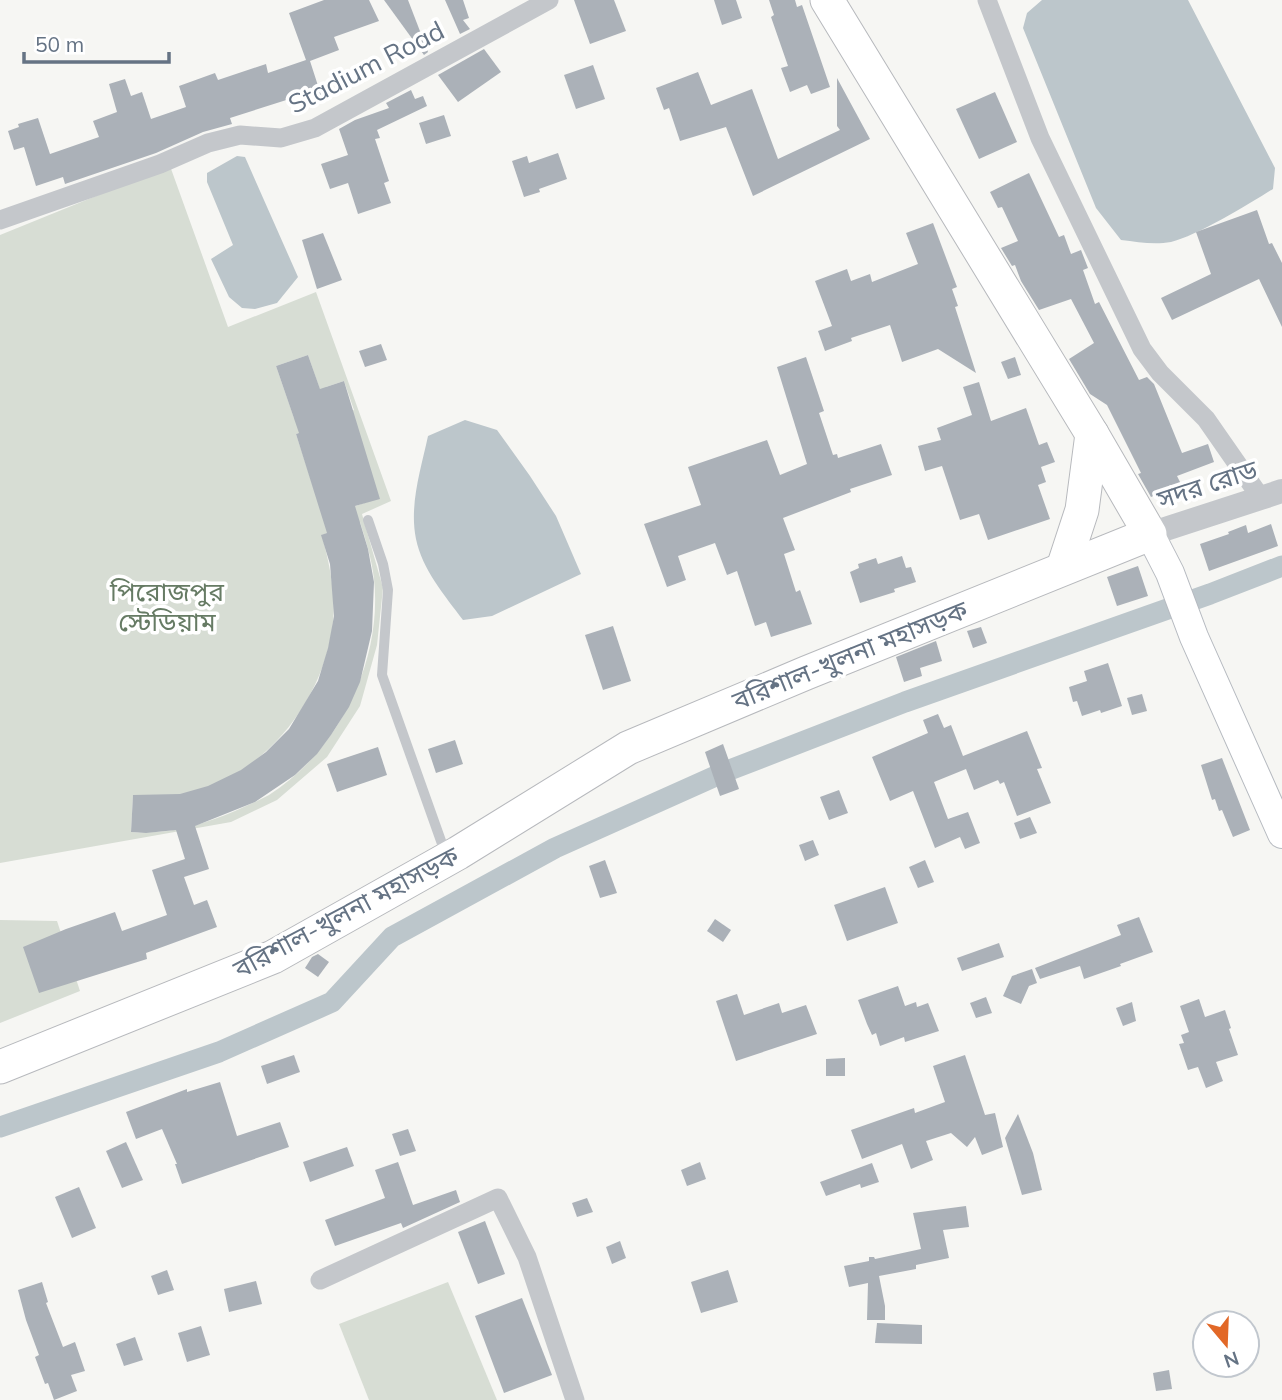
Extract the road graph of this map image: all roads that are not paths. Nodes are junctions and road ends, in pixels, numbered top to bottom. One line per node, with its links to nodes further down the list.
1 (549, 0): 4 (street, Stadium Road)
2 (827, 0): 5 (highway)
3 (987, 0): 6 (street)
4 (0, 220)
5 (1092, 434): 8 (highway); 9 (highway)
6 (1271, 494): 8 (street, সদর রোড)
7 (368, 520): 11 (lane)
8 (1150, 534): 9 (highway, বরিশাল-খুলনা মহাসড়ক); 10 (main road)
9 (1063, 568): 11 (highway, বরিশাল-খুলনা মহাসড়ক)
10 (1282, 834)
11 (447, 859): 12 (highway, বরিশাল-খুলনা মহাসড়ক)
12 (0, 1067)
13 (320, 1280): 14 (street)
14 (575, 1400)

